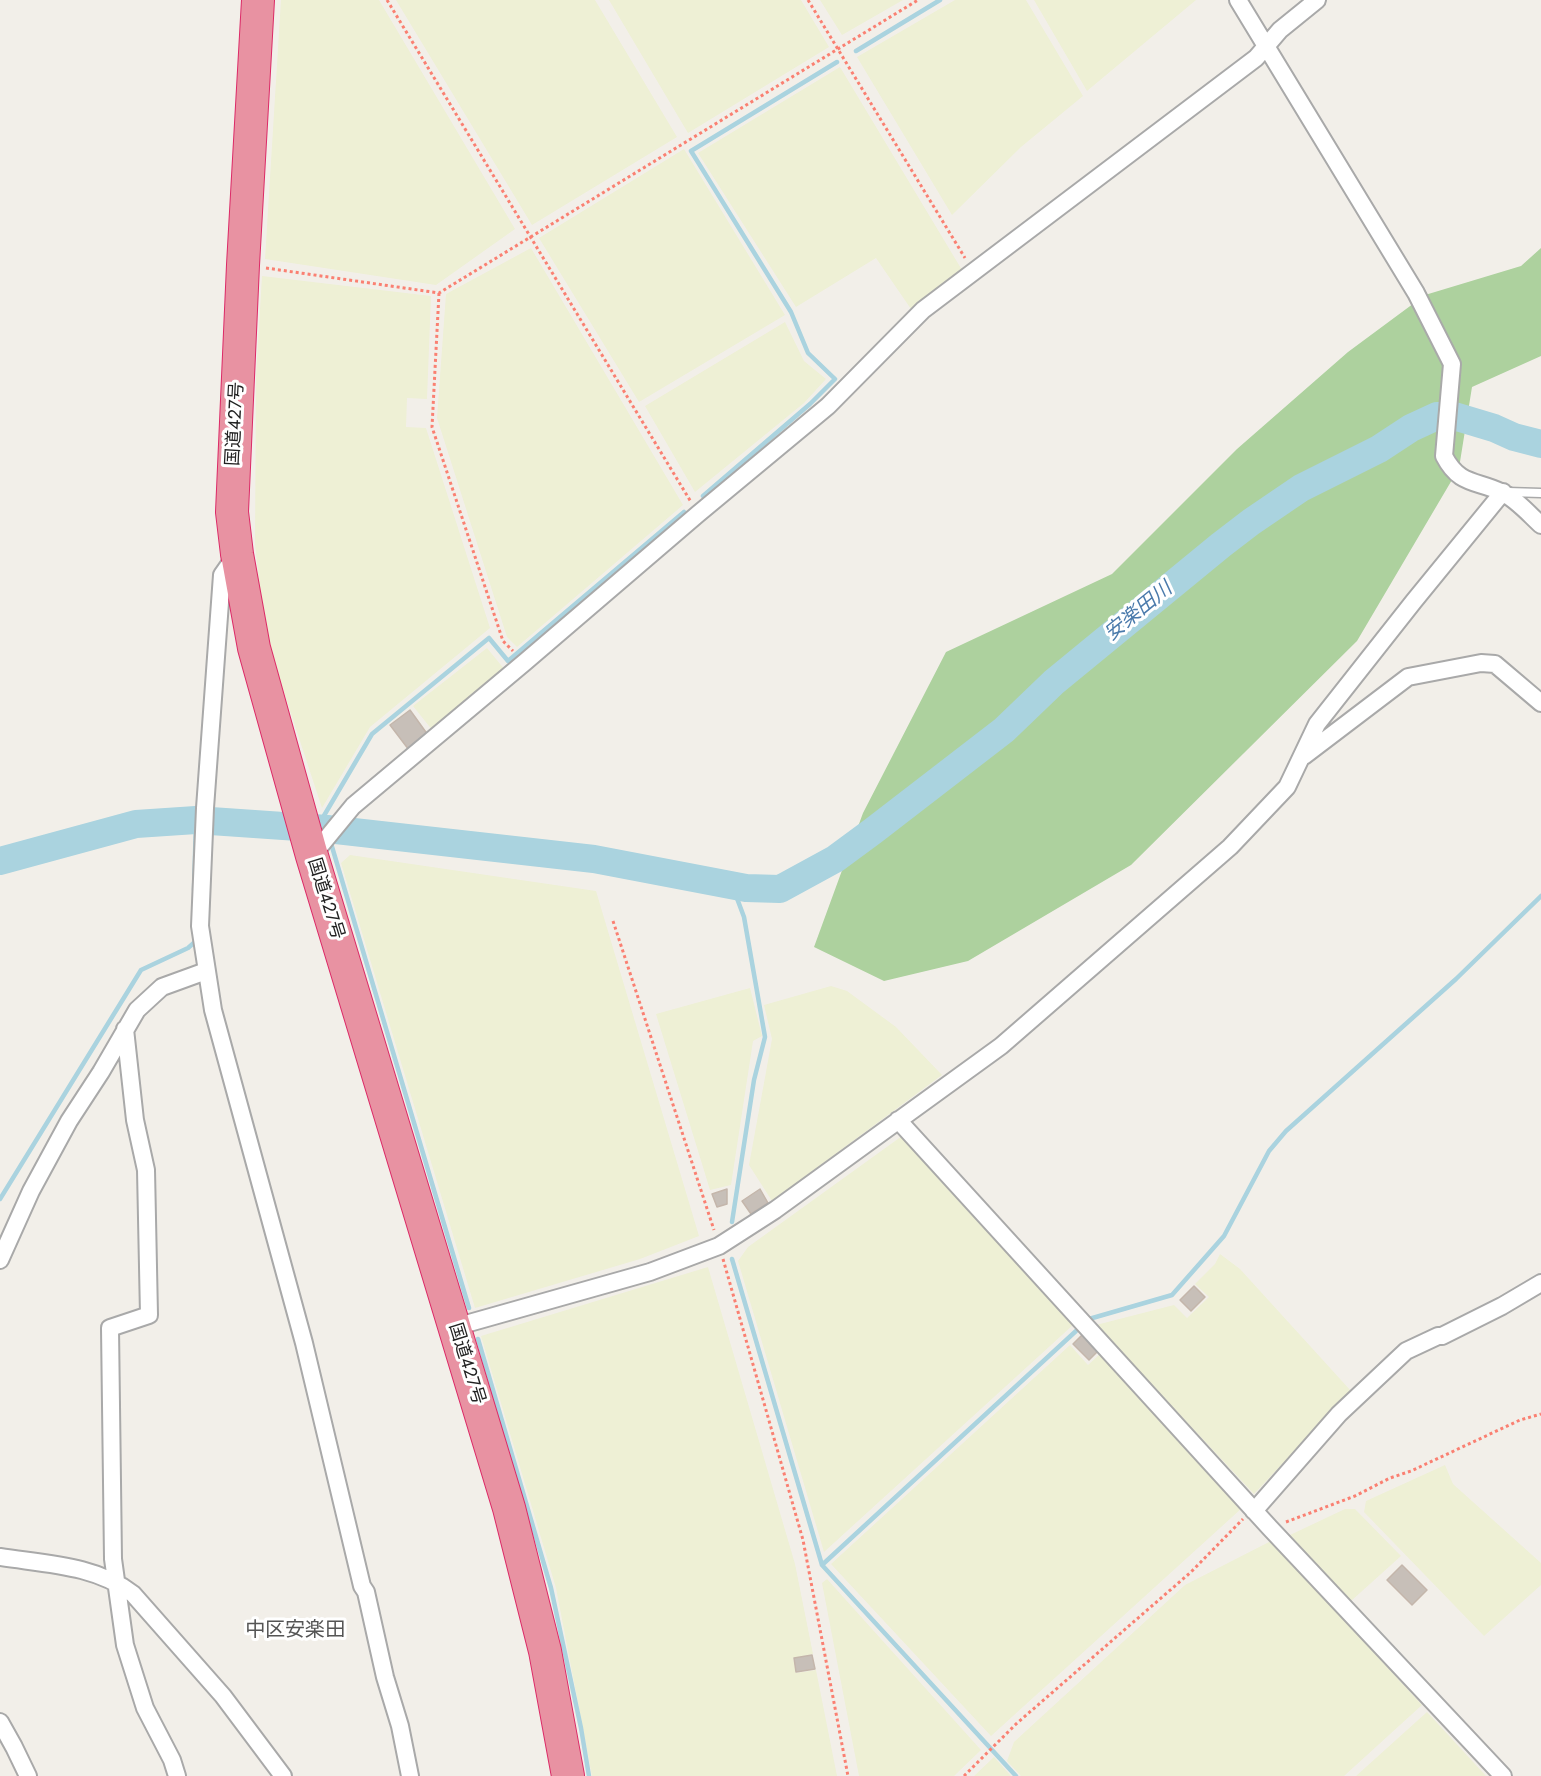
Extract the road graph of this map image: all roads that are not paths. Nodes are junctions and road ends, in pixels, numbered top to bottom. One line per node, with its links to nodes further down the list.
1 (258, 0): 8 (highway, 国道427号)
2 (1238, 0): 4 (street)
3 (1317, 0): 4 (street)
4 (1266, 47): 5 (street); 11 (street)
5 (1503, 492): 6 (lane); 7 (street); 10 (street)
6 (1541, 493)
7 (1541, 525)
8 (237, 554): 11 (highway, 国道427号); 12 (street)
9 (1541, 703): 10 (street)
10 (1302, 758): 14 (street)
11 (312, 835): 17 (highway, 国道427号)
12 (206, 971): 13 (street); 25 (street)
13 (125, 1029): 15 (street); 20 (street)
14 (898, 1120): 17 (street); 18 (street)
15 (0, 1260)
16 (1541, 1283): 18 (street)
17 (455, 1327): 26 (highway, 国道427号)
18 (1254, 1511): 27 (street)
19 (0, 1557): 20 (street)
20 (117, 1582): 23 (street); 24 (street)
21 (0, 1722): 22 (street)
22 (28, 1776)
23 (177, 1776)
24 (283, 1776)
25 (410, 1776)
26 (568, 1776)
27 (1503, 1776)

